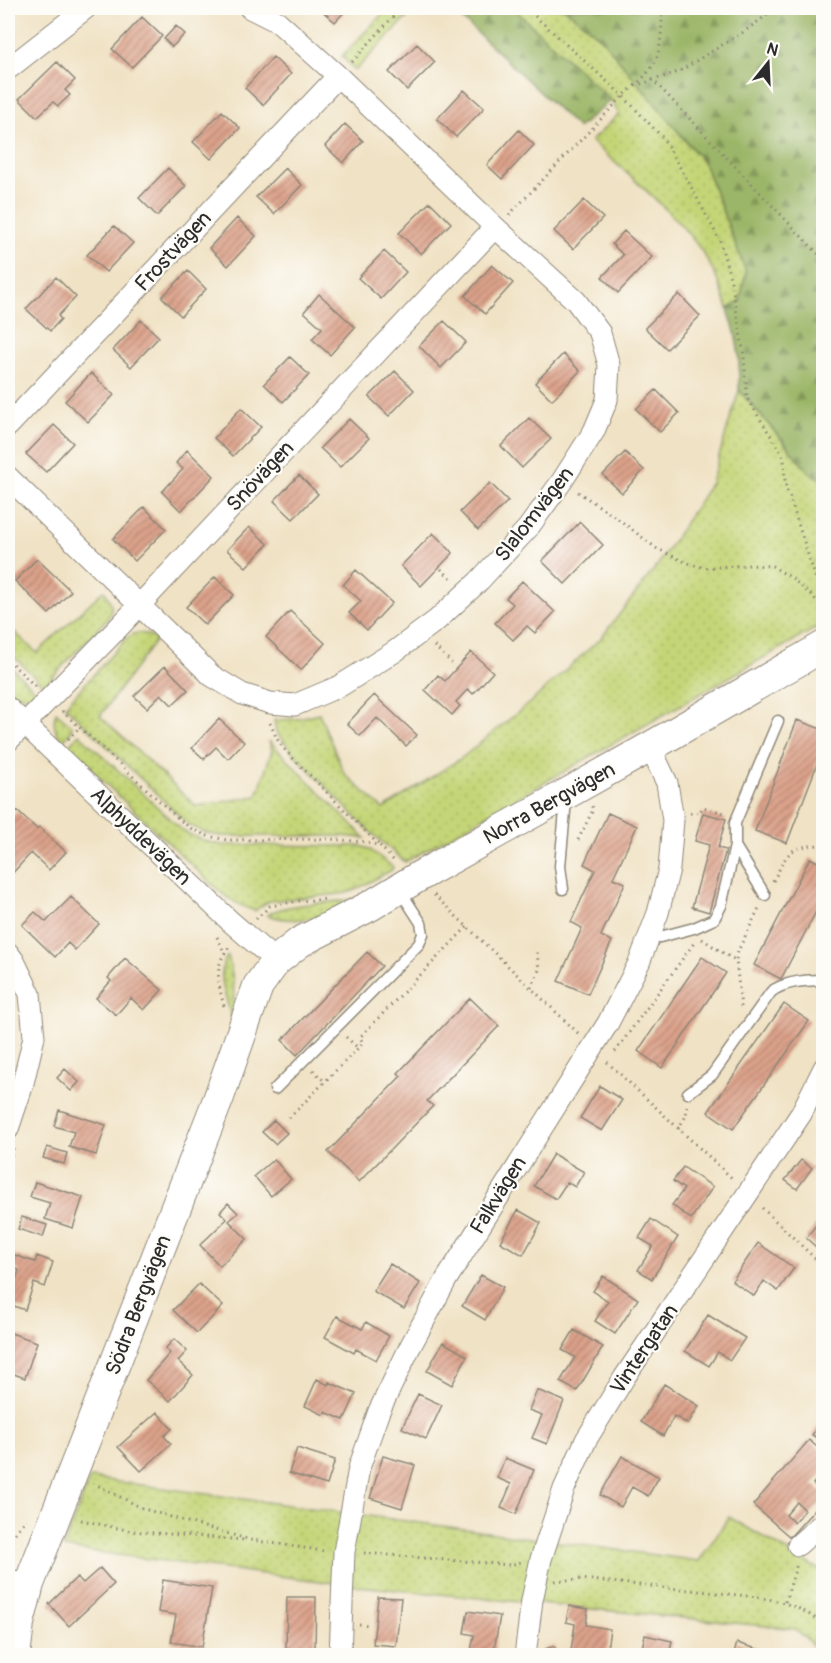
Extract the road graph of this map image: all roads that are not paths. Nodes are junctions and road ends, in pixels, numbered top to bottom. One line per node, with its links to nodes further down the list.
1 (86, 8): 3 (street)
2 (250, 8): 4 (street, Slalomvägen)
3 (8, 69)
4 (342, 72): 5 (street, Slalomvägen); 6 (street, Frostvägen)
5 (500, 223): 8 (street, Snövägen); 8 (street, Slalomvägen)
6 (8, 426)
7 (8, 477): 8 (street, Slalomvägen)
8 (140, 604): 12 (street, Snövägen)
9 (822, 652): 14 (street, Norra Bergvägen)
10 (8, 708): 12 (street, Alphyddevägen)
11 (778, 721): 16 (lane)
12 (24, 724): 13 (street, Snövägen); 22 (street, Alphyddevägen)
13 (8, 741)
14 (651, 747): 15 (street, Norra Bergvägen); 20 (street, Falkvägen)
15 (578, 796): 17 (street, Norra Bergvägen); 18 (lane)
16 (735, 846): 19 (lane); 20 (lane)
17 (400, 878): 22 (street, Norra Bergvägen); 25 (lane)
18 (563, 889)
19 (765, 895)
20 (649, 936): 32 (street, Falkvägen)
21 (8, 953): 27 (street)
22 (276, 961): 30 (street, Södra Bergvägen)
23 (824, 980): 26 (lane)
24 (824, 1068): 33 (street, Vintergatan)
25 (275, 1089)
26 (688, 1093)
27 (8, 1129)
28 (824, 1522): 29 (street)
29 (798, 1545)
30 (18, 1582): 31 (street, Södra Bergvägen)
31 (15, 1656)
32 (340, 1656)
33 (525, 1656)

